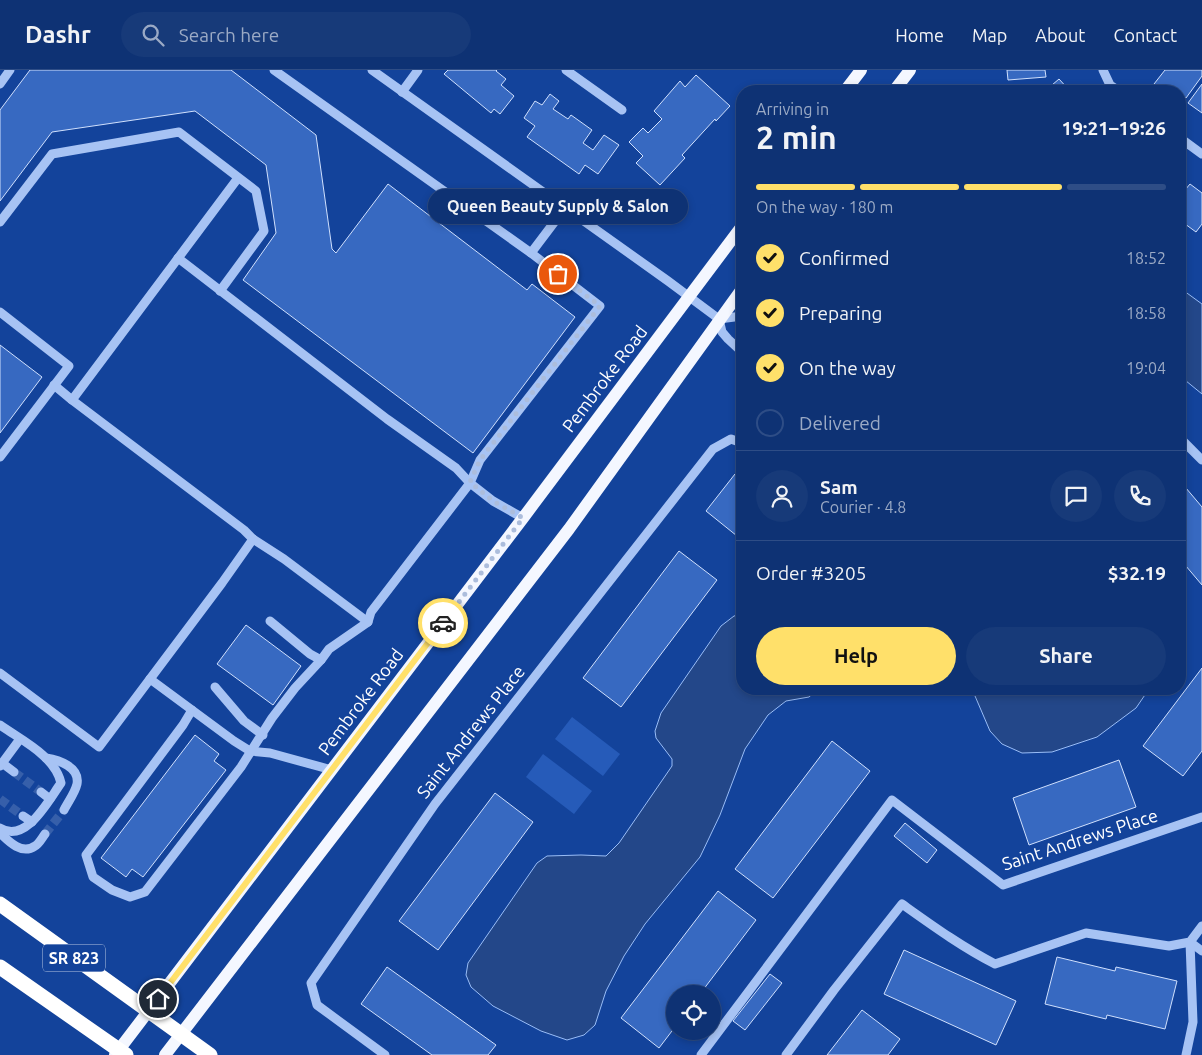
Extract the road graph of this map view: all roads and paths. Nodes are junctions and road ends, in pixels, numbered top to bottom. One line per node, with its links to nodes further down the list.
1 (10, 70): 9 (street)
2 (274, 70): 21 (street)
3 (372, 70): 13 (street)
4 (418, 70): 13 (street)
5 (566, 70): 14 (street)
6 (861, 70): 10 (main road)
7 (910, 70): 11 (main road)
8 (1103, 70): 12 (street)
9 (0, 84)
10 (850, 85)
11 (899, 85)
12 (1110, 85)
13 (402, 92): 18 (street)
14 (622, 110)
15 (1186, 142): 16 (street)
16 (1202, 154)
17 (238, 178): 19 (street); 22 (street); 23 (street)
18 (565, 208): 21 (street); 24 (street)
19 (0, 222)
20 (736, 234): 24 (main road, Pembroke Road)
21 (531, 253): 36 (street)
22 (178, 258): 23 (street); 31 (street)
23 (220, 291): 36 (street)
24 (688, 296): 28 (street); 37 (main road, Pembroke Road)
25 (736, 297): 28 (main road)
26 (0, 312): 30 (street)
27 (736, 317): 28 (street)
28 (719, 319): 29 (street); 69 (main road)
29 (736, 346)
30 (54, 385): 31 (street); 34 (street)
31 (72, 400): 38 (street)
32 (736, 441): 73 (street, Saint Andrews Place)
33 (1186, 444): 35 (street)
34 (0, 457)
35 (1202, 460)
36 (470, 482): 37 (street); 40 (street)
37 (523, 518): 52 (main road, Pembroke Road)
38 (253, 539): 40 (street); 43 (street)
39 (270, 621): 41 (street)
40 (368, 622): 41 (street)
41 (322, 660): 47 (street)
42 (0, 673): 43 (street)
43 (150, 679): 45 (street)
44 (215, 687): 47 (street)
45 (192, 710): 49 (street); 49 (street)
46 (0, 725): 48 (street)
47 (263, 735): 49 (street)
48 (20, 739): 50 (street); 51 (street)
49 (250, 751): 52 (street)
50 (46, 758): 55 (street); 56 (street)
51 (1, 764): 53 (street)
52 (332, 770): 68 (main road, Pembroke Road)
53 (14, 772)
54 (41, 792): 55 (street)
55 (50, 799): 59 (street)
56 (64, 810)
57 (24, 816): 59 (street)
58 (1202, 817): 74 (street, Saint Andrews Place)
59 (32, 822): 60 (street)
60 (0, 828)
61 (0, 833): 62 (street)
62 (45, 834)
63 (0, 904): 68 (highway, SR 823)
64 (1202, 926): 65 (street)
65 (1190, 942): 66 (street); 75 (street); 76 (street)
66 (1202, 951)
67 (0, 967): 70 (highway, SR 823)
68 (148, 1011): 69 (highway, SR 823); 70 (main road, Pembroke Road)
69 (181, 1034): 71 (main road); 72 (highway, SR 823)
70 (120, 1053)
71 (165, 1055)
72 (210, 1055)
73 (385, 1055)
74 (701, 1055)
75 (786, 1055)
76 (1186, 1055)

